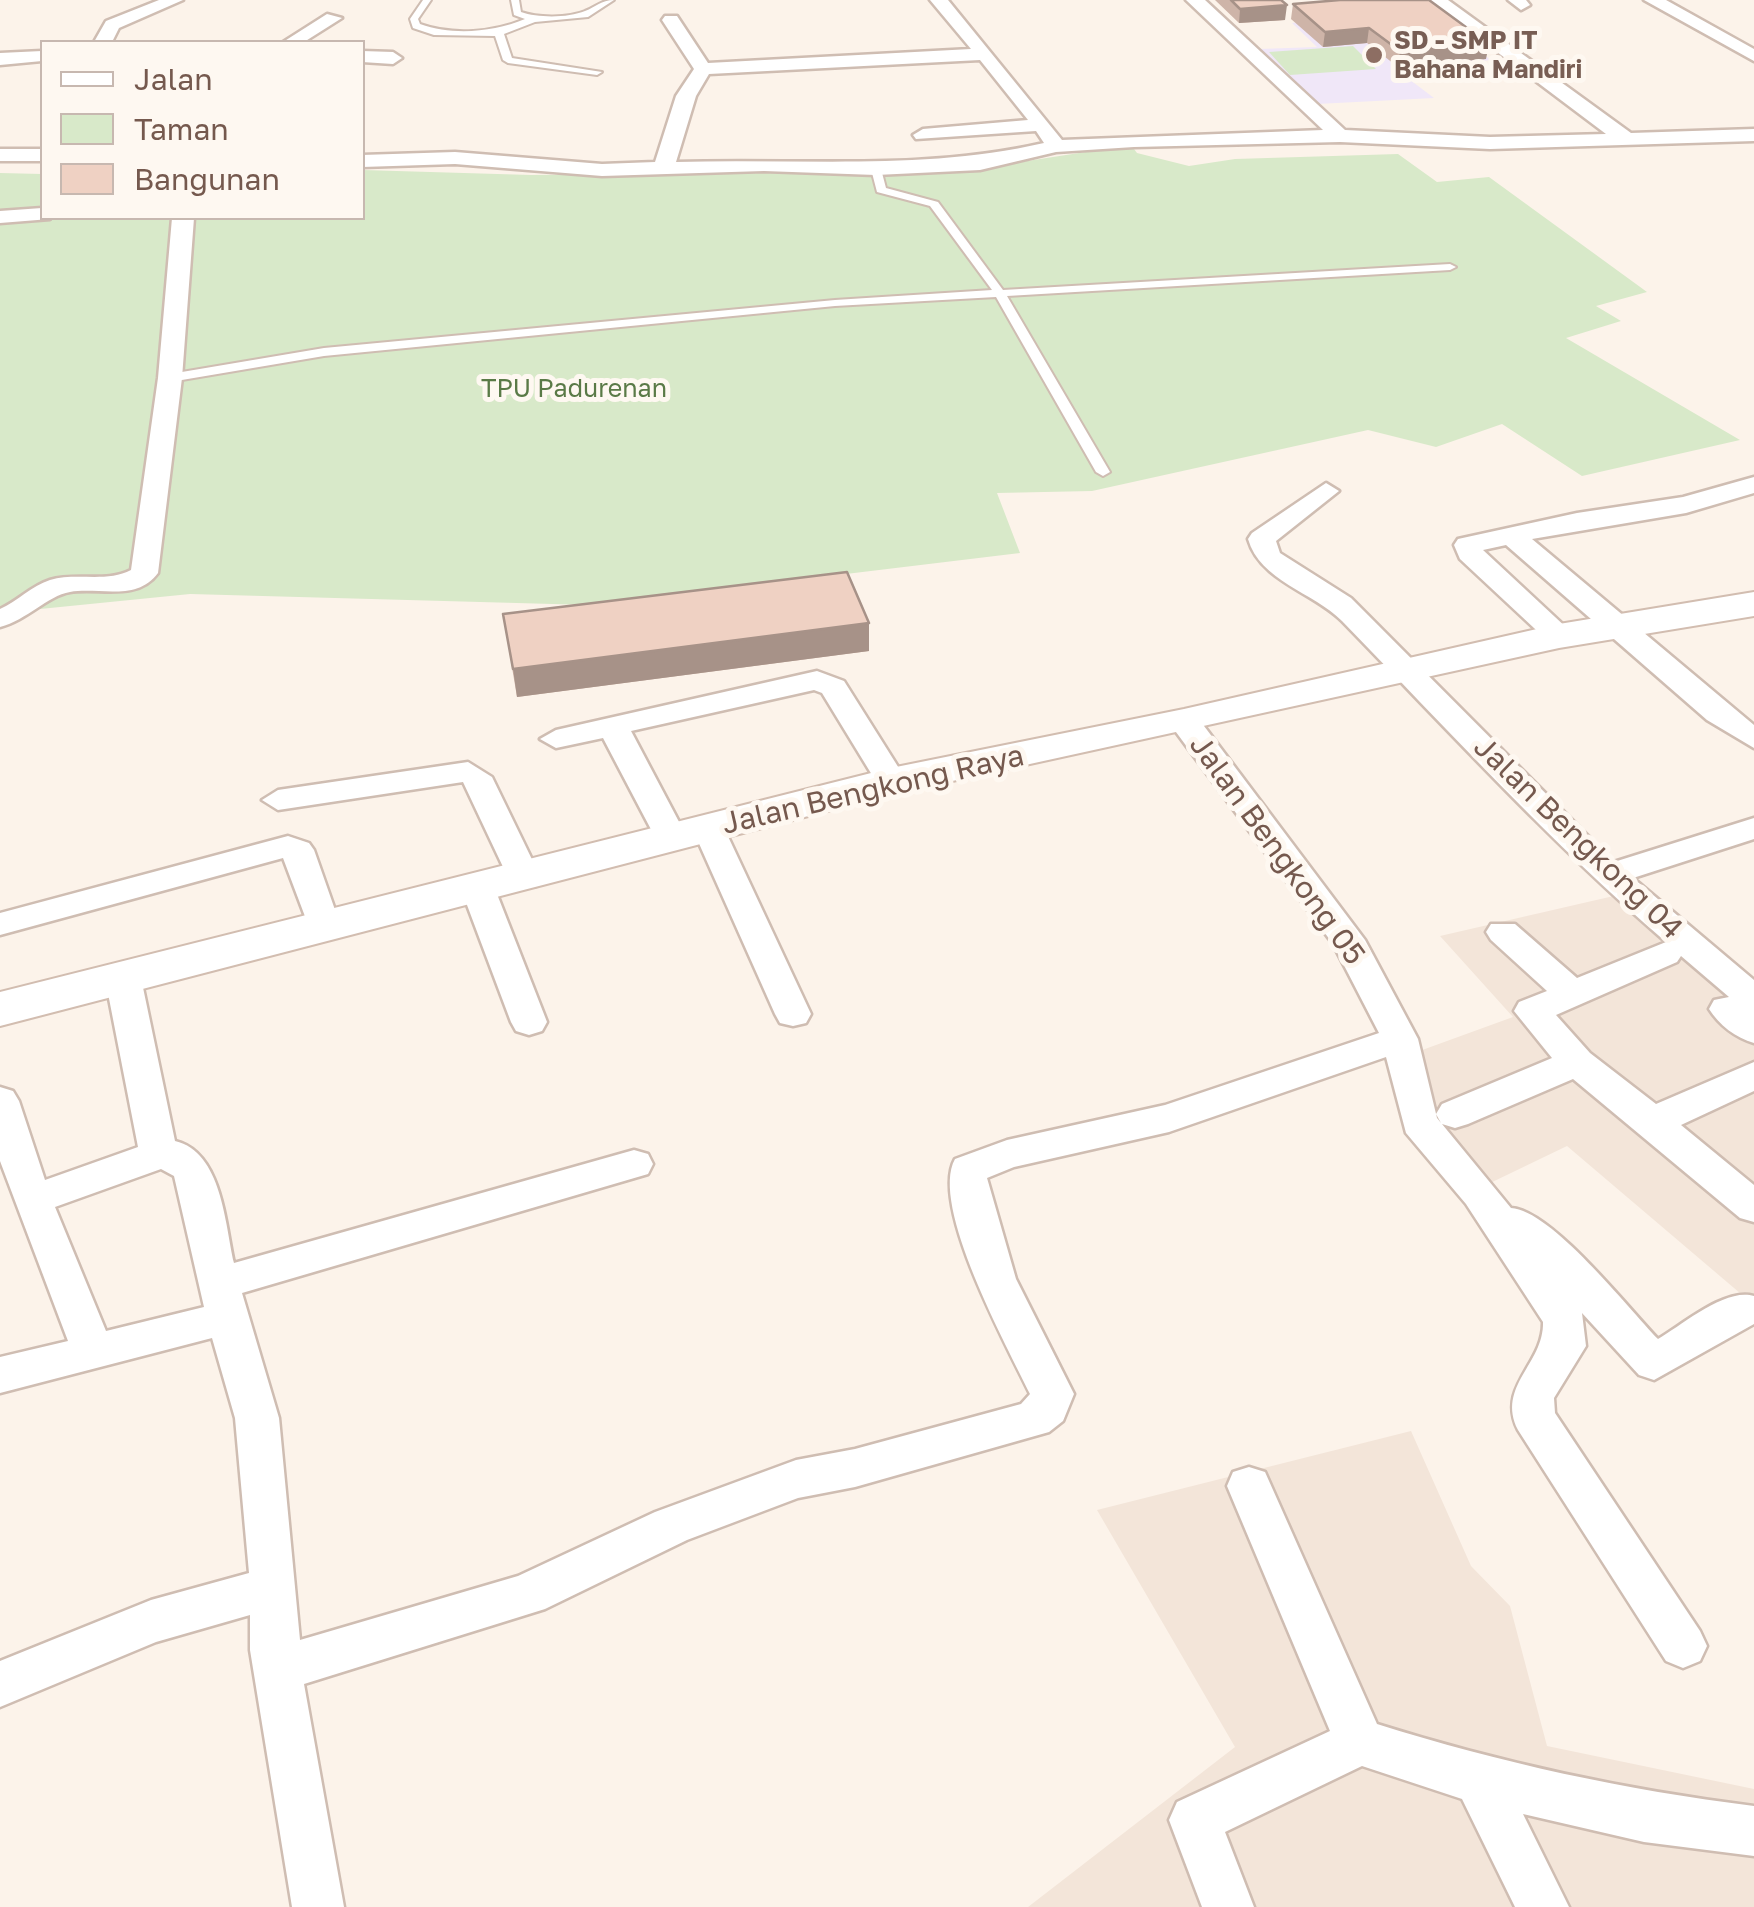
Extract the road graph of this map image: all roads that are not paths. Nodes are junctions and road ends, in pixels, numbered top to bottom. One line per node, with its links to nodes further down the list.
1 (174, 0): 14 (street)
2 (427, 0): 12 (lane)
3 (515, 0): 10 (lane)
4 (610, 0): 10 (lane)
5 (939, 0): 13 (street)
6 (1195, 0): 32 (street)
7 (1437, 0): 33 (street)
8 (1654, 0): 17 (street)
9 (334, 18): 15 (street)
10 (533, 18): 12 (lane)
11 (672, 20): 25 (street)
12 (499, 33): 26 (lane)
13 (969, 36): 16 (street); 18 (street)
14 (104, 40)
15 (296, 40)
16 (887, 40)
17 (1749, 50)
18 (983, 54): 22 (street); 29 (street)
19 (40, 56): 23 (street)
20 (365, 56): 21 (street)
21 (393, 58)
22 (914, 58): 24 (street); 27 (street)
23 (0, 59)
24 (784, 64): 25 (street); 28 (street)
25 (704, 69): 38 (street)
26 (597, 72)
27 (952, 83)
28 (750, 87)
29 (1042, 126): 30 (street); 34 (street)
30 (924, 135)
31 (1754, 135): 33 (street)
32 (1340, 136): 33 (street); 34 (street)
33 (1628, 140)
34 (1056, 146): 39 (street)
35 (0, 155): 36 (street)
36 (40, 155)
37 (365, 160): 38 (street)
38 (664, 168): 39 (street)
39 (876, 168): 44 (lane)
40 (40, 214): 41 (street)
41 (0, 216)
42 (183, 220): 45 (street)
43 (1450, 267): 44 (lane)
44 (998, 292): 45 (lane); 46 (lane)
45 (170, 378): 51 (street)
46 (1103, 472)
47 (1754, 485): 49 (street)
48 (1326, 491): 54 (street, Jalan Bengkong 04)
49 (1511, 535): 52 (street); 53 (street)
50 (1754, 604): 52 (street, Jalan Bengkong Raya)
51 (0, 618)
52 (1617, 627): 53 (street, Jalan Bengkong Raya); 58 (street)
53 (1559, 636): 54 (street, Jalan Bengkong Raya)
54 (1407, 672): 55 (street, Jalan Bengkong Raya); 63 (street, Jalan Bengkong 04)
55 (1184, 722): 59 (street, Jalan Bengkong Raya); 76 (street, Jalan Bengkong 05)
56 (614, 727): 57 (street); 59 (street); 62 (street)
57 (556, 738)
58 (1754, 739)
59 (891, 781): 62 (street, Jalan Bengkong Raya)
60 (278, 800): 64 (street)
61 (1754, 828): 63 (street)
62 (690, 834): 64 (street, Jalan Bengkong Raya); 74 (street)
63 (1608, 875): 73 (street, Jalan Bengkong 04)
64 (524, 878): 65 (street, Jalan Bengkong Raya)
65 (478, 889): 67 (street, Jalan Bengkong Raya); 75 (street)
66 (3, 924): 67 (street)
67 (324, 927): 70 (street, Jalan Bengkong Raya)
68 (1504, 932): 71 (street)
69 (1666, 954): 71 (street)
70 (123, 978): 72 (street, Jalan Bengkong Raya); 82 (street)
71 (1573, 994): 77 (street)
72 (0, 1009)
73 (1745, 1013)
74 (793, 1014)
75 (530, 1022)
76 (1400, 1039): 84 (street, Jalan Bengkong 05); 94 (street)
77 (1577, 1062): 80 (street); 81 (street)
78 (1754, 1075): 81 (street)
79 (0, 1101): 85 (street)
80 (1455, 1114)
81 (1652, 1122): 86 (street)
82 (159, 1155): 85 (street); 87 (street)
83 (634, 1164): 87 (street)
84 (1480, 1193): 88 (street); 93 (street, Jalan Bengkong 05)
85 (32, 1200): 89 (street)
86 (1754, 1207)
87 (223, 1301): 89 (street); 92 (street)
88 (1744, 1308)
89 (92, 1352): 90 (street)
90 (0, 1375)
91 (1248, 1486): 96 (street)
92 (274, 1587): 94 (street); 95 (street)
93 (1683, 1646)
94 (274, 1650): 99 (street)
95 (0, 1684)
96 (1360, 1742): 97 (street); 100 (street)
97 (1479, 1780): 98 (street); 101 (street)
98 (1754, 1831)
99 (318, 1907)
100 (1228, 1907)
101 (1543, 1907)

